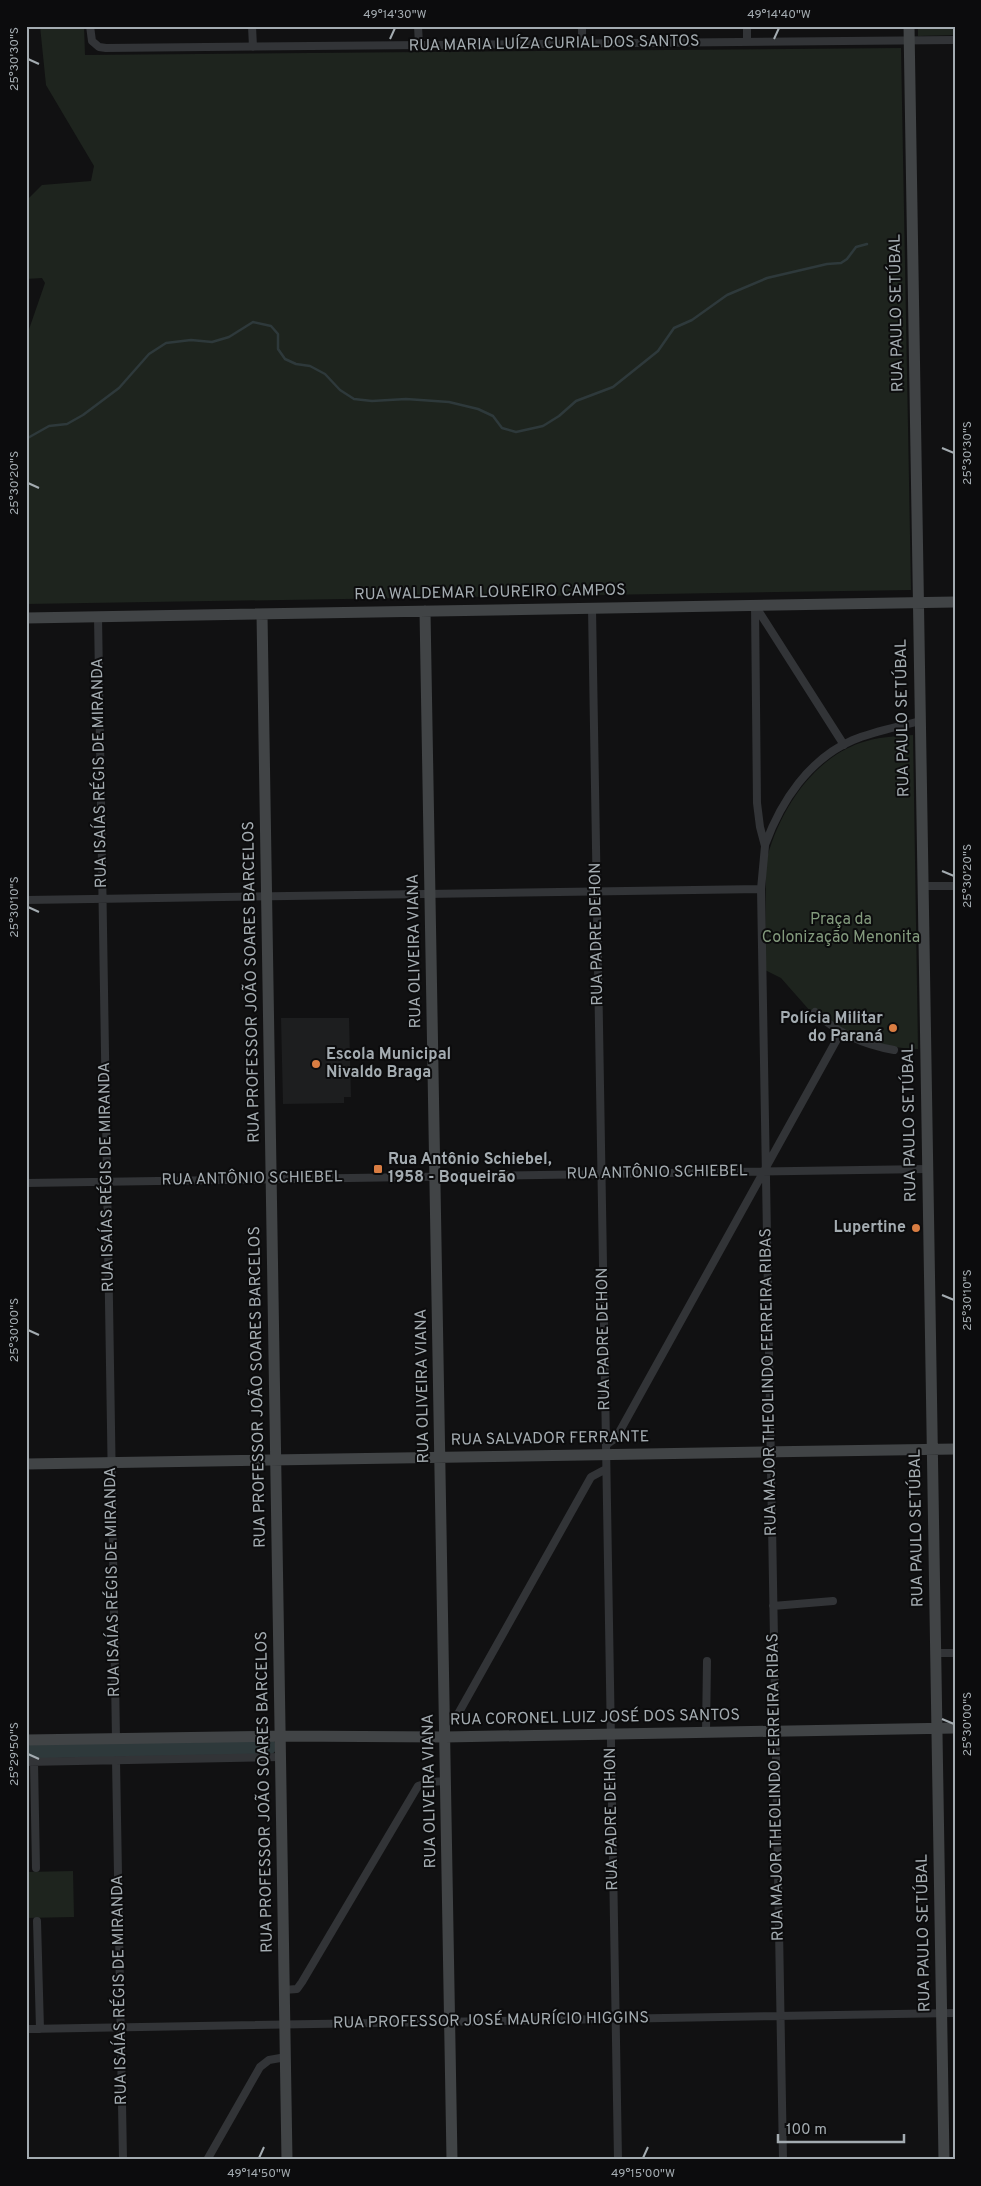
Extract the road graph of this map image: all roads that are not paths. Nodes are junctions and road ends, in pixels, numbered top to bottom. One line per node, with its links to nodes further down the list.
1 (90, 26): 12 (street, RUA MARIA LUÍZA CURIAL DOS SANTOS)
2 (252, 26): 12 (street)
3 (418, 26): 11 (street)
4 (582, 26): 10 (street)
5 (747, 26): 9 (street)
6 (909, 26): 7 (main road, RUA PAULO SETÚBAL)
7 (909, 40): 8 (street, RUA MARIA LUÍZA CURIAL DOS SANTOS); 9 (street, RUA MARIA LUÍZA CURIAL DOS SANTOS); 13 (main road, RUA PAULO SETÚBAL)
8 (955, 40)
9 (747, 42): 10 (street, RUA MARIA LUÍZA CURIAL DOS SANTOS)
10 (582, 44): 11 (street, RUA MARIA LUÍZA CURIAL DOS SANTOS)
11 (419, 45): 12 (street, RUA MARIA LUÍZA CURIAL DOS SANTOS)
12 (252, 47)
13 (918, 602): 14 (main road, RUA WALDEMAR LOUREIRO CAMPOS); 15 (main road, RUA WALDEMAR LOUREIRO CAMPOS); 21 (main road, RUA PAULO SETÚBAL)
14 (955, 602)
15 (755, 605): 16 (main road, RUA WALDEMAR LOUREIRO CAMPOS); 22 (street); 23 (street, RUA MAJOR THEOLINDO FERREIRA RIBAS)
16 (592, 608): 17 (main road, RUA WALDEMAR LOUREIRO CAMPOS); 27 (street, RUA PADRE DEHON)
17 (426, 611): 18 (main road, RUA WALDEMAR LOUREIRO CAMPOS); 28 (main road, RUA OLIVEIRA VIANA)
18 (262, 614): 19 (main road, RUA WALDEMAR LOUREIRO CAMPOS); 29 (main road, RUA PROFESSOR JOÃO SOARES BARCELOS)
19 (98, 616): 20 (main road, RUA WALDEMAR LOUREIRO CAMPOS); 30 (street, RUA ISAÍAS RÉGIS DE MIRANDA)
20 (26, 618)
21 (920, 721): 22 (street); 24 (main road, RUA PAULO SETÚBAL)
22 (844, 744): 23 (street)
23 (765, 846): 26 (street, RUA MAJOR THEOLINDO FERREIRA RIBAS)
24 (922, 886): 25 (street); 35 (main road, RUA PAULO SETÚBAL)
25 (955, 886)
26 (761, 889): 27 (street); 36 (street, RUA MAJOR THEOLINDO FERREIRA RIBAS)
27 (597, 891): 28 (street); 37 (street, RUA PADRE DEHON)
28 (431, 894): 29 (street); 38 (main road, RUA OLIVEIRA VIANA)
29 (267, 897): 30 (street); 39 (main road, RUA PROFESSOR JOÃO SOARES BARCELOS)
30 (102, 899): 31 (street); 40 (street, RUA ISAÍAS RÉGIS DE MIRANDA)
31 (26, 900)
32 (816, 1012): 33 (street)
33 (842, 1032): 34 (street); 36 (street)
34 (894, 1050)
35 (927, 1169): 36 (street, RUA ANTÔNIO SCHIEBEL); 42 (main road, RUA PAULO SETÚBAL)
36 (766, 1171): 37 (street, RUA ANTÔNIO SCHIEBEL); 44 (street); 45 (street, RUA MAJOR THEOLINDO FERREIRA RIBAS)
37 (601, 1174): 38 (street, RUA ANTÔNIO SCHIEBEL); 44 (street, RUA PADRE DEHON)
38 (435, 1176): 39 (street, RUA ANTÔNIO SCHIEBEL); 46 (main road, RUA OLIVEIRA VIANA)
39 (271, 1179): 40 (street, RUA ANTÔNIO SCHIEBEL); 47 (main road, RUA PROFESSOR JOÃO SOARES BARCELOS)
40 (107, 1182): 41 (street, RUA ANTÔNIO SCHIEBEL); 48 (street, RUA ISAÍAS RÉGIS DE MIRANDA)
41 (26, 1183)
42 (931, 1449): 43 (main road, RUA SALVADOR FERRANTE); 45 (main road, RUA SALVADOR FERRANTE); 53 (main road, RUA PAULO SETÚBAL)
43 (955, 1449)
44 (606, 1450): 45 (main road, RUA SALVADOR FERRANTE); 46 (main road, RUA SALVADOR FERRANTE); 50 (street, RUA PADRE DEHON)
45 (770, 1452): 52 (street, RUA MAJOR THEOLINDO FERREIRA RIBAS)
46 (440, 1458): 47 (main road, RUA SALVADOR FERRANTE); 56 (main road, RUA OLIVEIRA VIANA)
47 (276, 1460): 48 (main road, RUA SALVADOR FERRANTE); 62 (main road, RUA PROFESSOR JOÃO SOARES BARCELOS)
48 (111, 1463): 49 (main road, RUA SALVADOR FERRANTE); 64 (street, RUA ISAÍAS RÉGIS DE MIRANDA)
49 (26, 1464)
50 (606, 1469): 56 (street); 61 (street, RUA PADRE DEHON)
51 (833, 1601): 52 (street)
52 (773, 1606): 59 (street, RUA MAJOR THEOLINDO FERREIRA RIBAS)
53 (935, 1653): 54 (street); 57 (main road, RUA PAULO SETÚBAL)
54 (955, 1653)
55 (707, 1661): 60 (street)
56 (445, 1719): 63 (main road, RUA OLIVEIRA VIANA)
57 (936, 1728): 58 (main road, RUA CORONEL LUIZ JOSÉ DOS SANTOS); 59 (main road, RUA CORONEL LUIZ JOSÉ DOS SANTOS); 73 (main road, RUA PAULO SETÚBAL)
58 (955, 1728)
59 (775, 1731): 60 (main road, RUA CORONEL LUIZ JOSÉ DOS SANTOS); 75 (street, RUA MAJOR THEOLINDO FERREIRA RIBAS)
60 (706, 1732): 61 (main road, RUA CORONEL LUIZ JOSÉ DOS SANTOS)
61 (611, 1734): 63 (main road, RUA CORONEL LUIZ JOSÉ DOS SANTOS); 76 (street, RUA PADRE DEHON)
62 (280, 1736): 63 (main road, RUA CORONEL LUIZ JOSÉ DOS SANTOS); 64 (main road, RUA CORONEL LUIZ JOSÉ DOS SANTOS); 66 (main road, RUA PROFESSOR JOÃO SOARES BARCELOS)
63 (445, 1737): 69 (main road, RUA OLIVEIRA VIANA)
64 (116, 1739): 65 (main road, RUA CORONEL LUIZ JOSÉ DOS SANTOS)
65 (26, 1740)
66 (281, 1757): 67 (street); 72 (main road, RUA PROFESSOR JOÃO SOARES BARCELOS)
67 (116, 1760): 68 (street); 79 (street, RUA ISAÍAS RÉGIS DE MIRANDA)
68 (30, 1762): 70 (street)
69 (446, 1781): 72 (street); 77 (main road, RUA OLIVEIRA VIANA)
70 (36, 1868)
71 (37, 1921): 81 (street)
72 (284, 1990): 78 (main road, RUA PROFESSOR JOÃO SOARES BARCELOS)
73 (942, 2013): 74 (street, RUA PROFESSOR JOSÉ MAURÍCIO HIGGINS); 75 (street, RUA PROFESSOR JOSÉ MAURÍCIO HIGGINS); 89 (main road, RUA PAULO SETÚBAL)
74 (955, 2013)
75 (780, 2016): 76 (street, RUA PROFESSOR JOSÉ MAURÍCIO HIGGINS); 88 (street, RUA MAJOR THEOLINDO FERREIRA RIBAS)
76 (615, 2019): 77 (street, RUA PROFESSOR JOSÉ MAURÍCIO HIGGINS); 87 (street, RUA PADRE DEHON)
77 (450, 2022): 78 (street, RUA PROFESSOR JOSÉ MAURÍCIO HIGGINS); 86 (main road, RUA OLIVEIRA VIANA)
78 (285, 2025): 79 (street, RUA PROFESSOR JOSÉ MAURÍCIO HIGGINS); 82 (main road, RUA PROFESSOR JOÃO SOARES BARCELOS)
79 (120, 2027): 81 (street, RUA PROFESSOR JOSÉ MAURÍCIO HIGGINS); 83 (street, RUA ISAÍAS RÉGIS DE MIRANDA)
80 (26, 2029): 81 (street, RUA PROFESSOR JOSÉ MAURÍCIO HIGGINS)
81 (40, 2029)
82 (286, 2056): 84 (street); 85 (main road, RUA PROFESSOR JOÃO SOARES BARCELOS)
83 (123, 2160)
84 (208, 2160)
85 (287, 2160)
86 (452, 2160)
87 (618, 2160)
88 (783, 2160)
89 (944, 2160)

